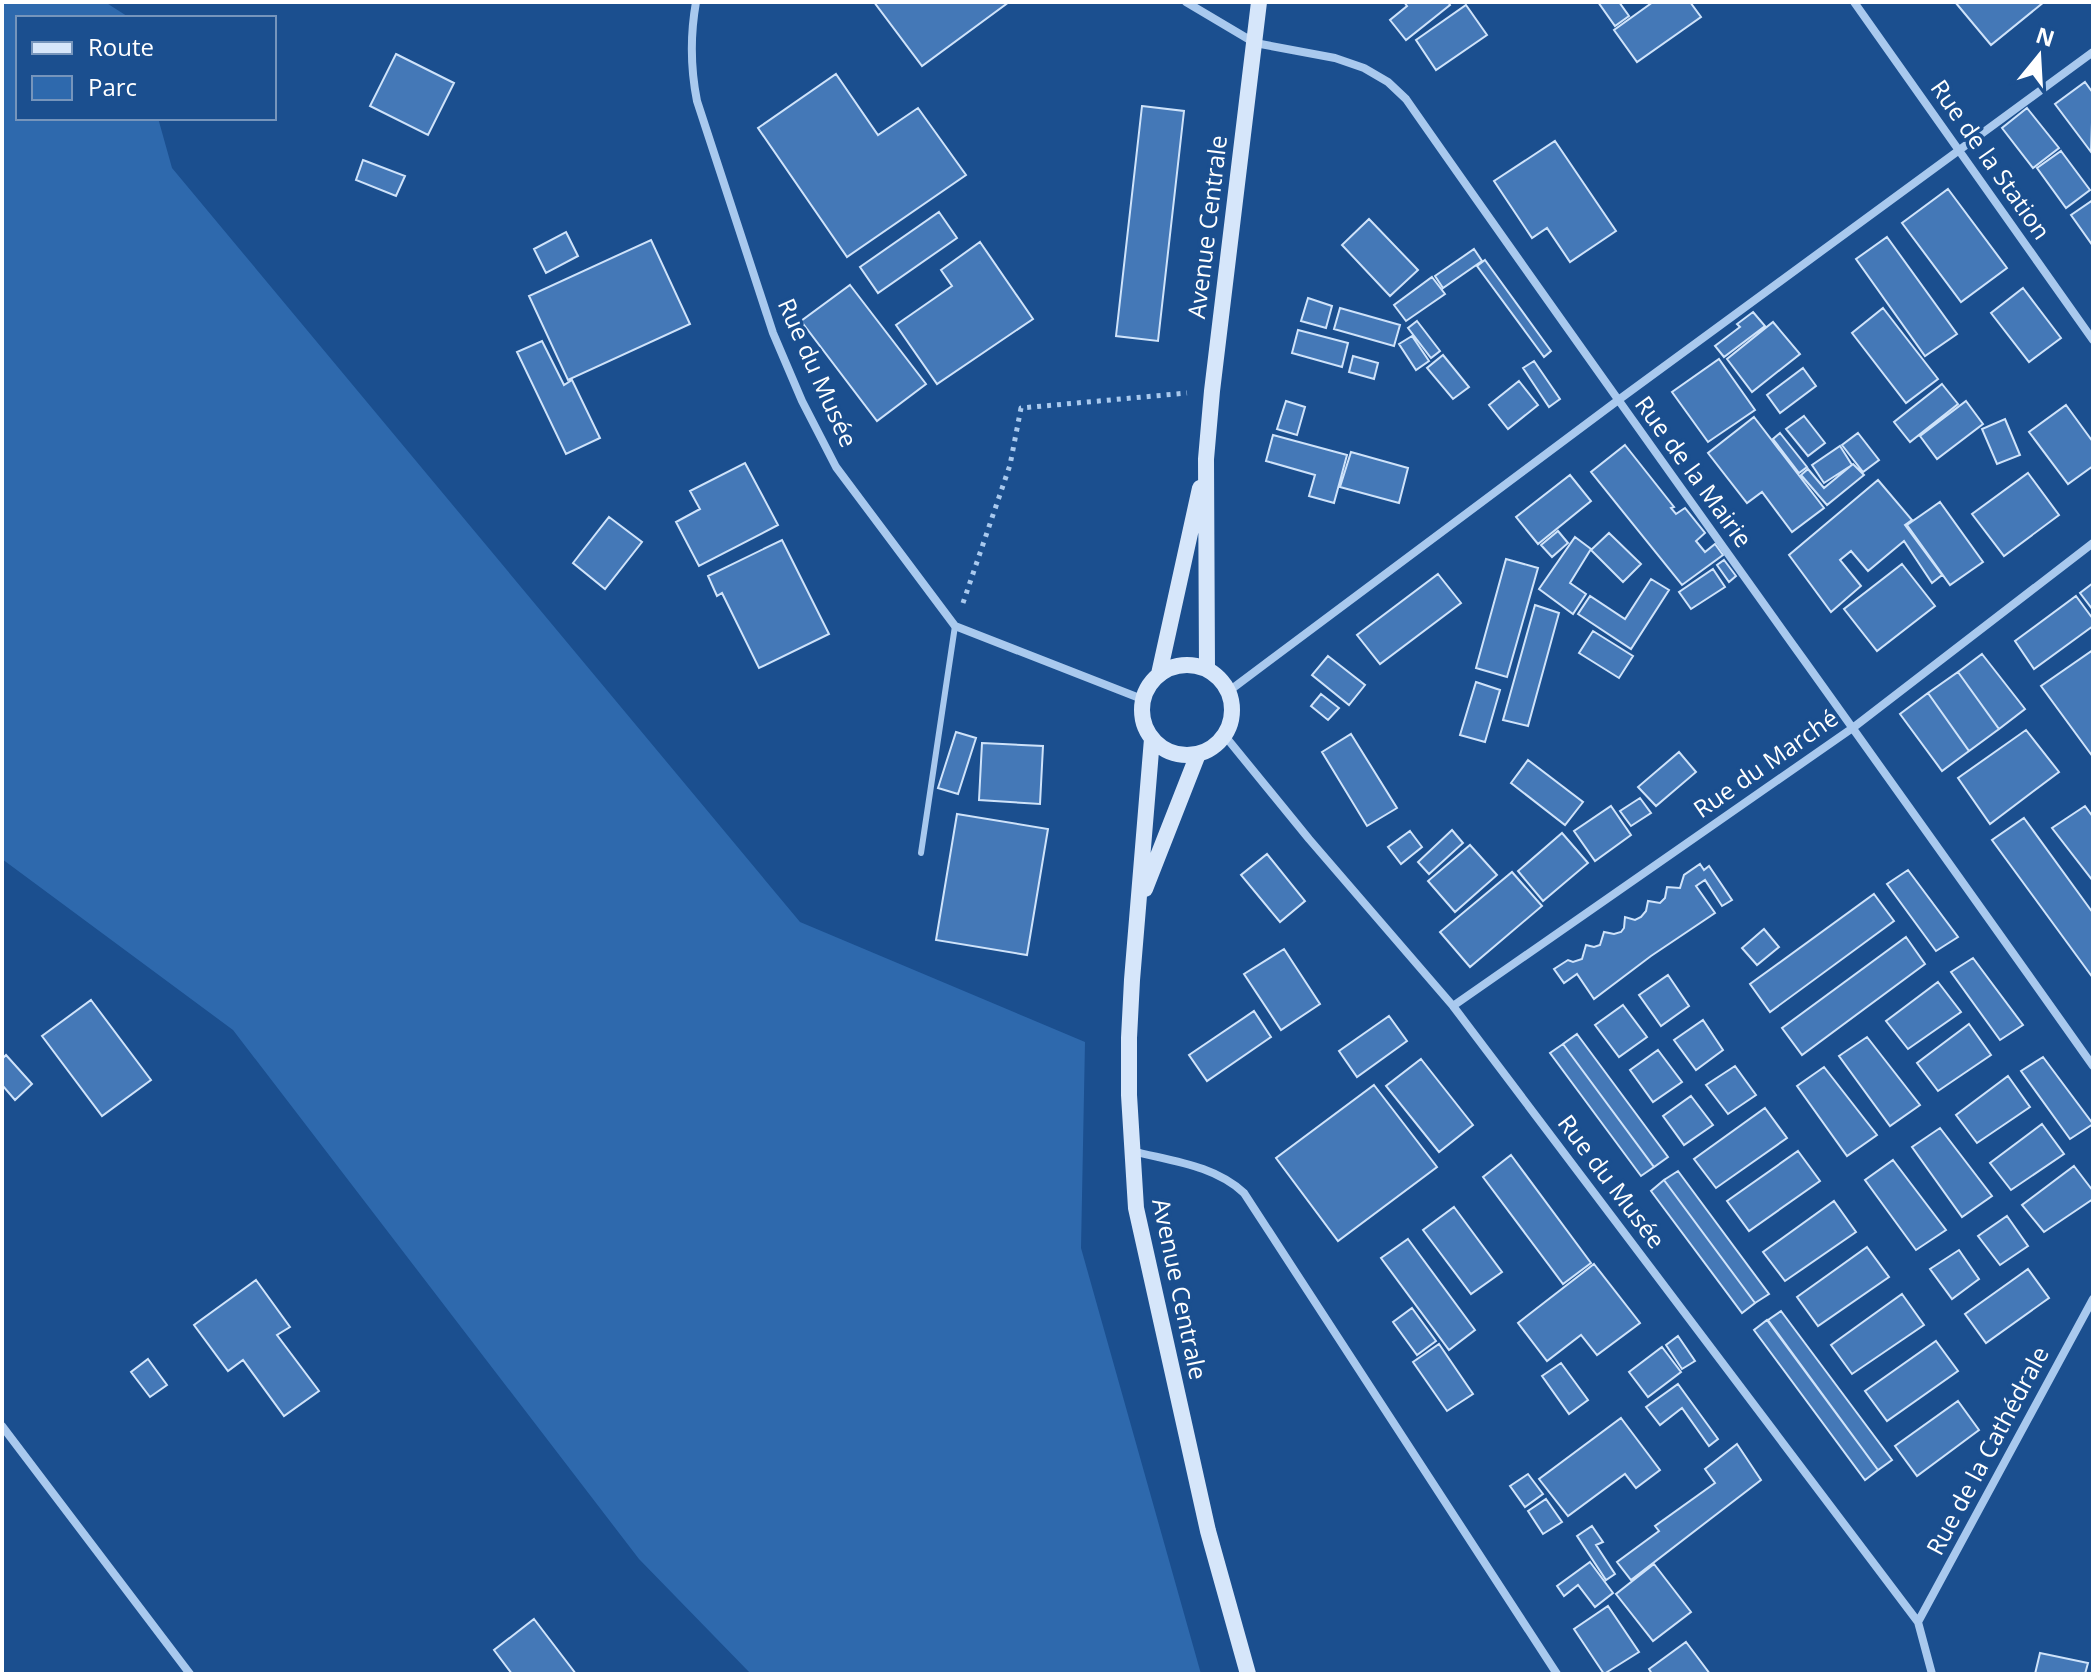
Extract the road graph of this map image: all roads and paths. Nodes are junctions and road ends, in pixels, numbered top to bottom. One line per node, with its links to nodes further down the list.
1 (696, 2): 13 (street, Rue du Musée)
2 (1186, 2): 5 (street, Rue de la Mairie)
3 (1259, 2): 5 (main road, Avenue Centrale)
4 (1854, 2): 7 (street, Rue de la Station)
5 (1255, 43): 9 (main road, Avenue Centrale); 10 (street, Rue de la Mairie)
6 (2093, 52): 7 (street)
7 (1958, 150): 8 (street, Rue de la Station); 10 (street)
8 (2093, 340)
9 (1212, 391): 11 (main road, Avenue Centrale); 13 (path)
10 (1617, 401): 16 (street); 18 (street, Rue de la Mairie)
11 (1206, 459): 14 (main road, Avenue Centrale); 15 (main road, Avenue Centrale)
12 (2093, 543): 18 (street, Rue du Marché)
13 (955, 626): 17 (street); 22 (lane)
14 (1207, 669): 15 (main road); 16 (main road)
15 (1159, 674): 17 (main road)
16 (1229, 691): 19 (main road)
17 (1142, 699): 20 (main road)
18 (1854, 727): 24 (street, Rue du Marché); 25 (street, Rue de la Mairie)
19 (1225, 736): 21 (main road); 24 (street, Rue du Musée)
20 (1152, 739): 21 (main road); 23 (main road, Avenue Centrale)
21 (1198, 754): 23 (main road, Avenue Centrale)
22 (921, 853)
23 (1139, 905): 26 (main road, Avenue Centrale)
24 (1453, 1006): 29 (street, Rue du Musée)
25 (2093, 1066)
26 (1131, 1151): 31 (main road, Avenue Centrale); 32 (street)
27 (2093, 1299): 29 (street, Rue de la Cathédrale)
28 (2, 1426): 30 (street)
29 (1918, 1622): 33 (street, Rue du Musée)
30 (190, 1674)
31 (1248, 1674)
32 (1557, 1674)
33 (1932, 1674)

